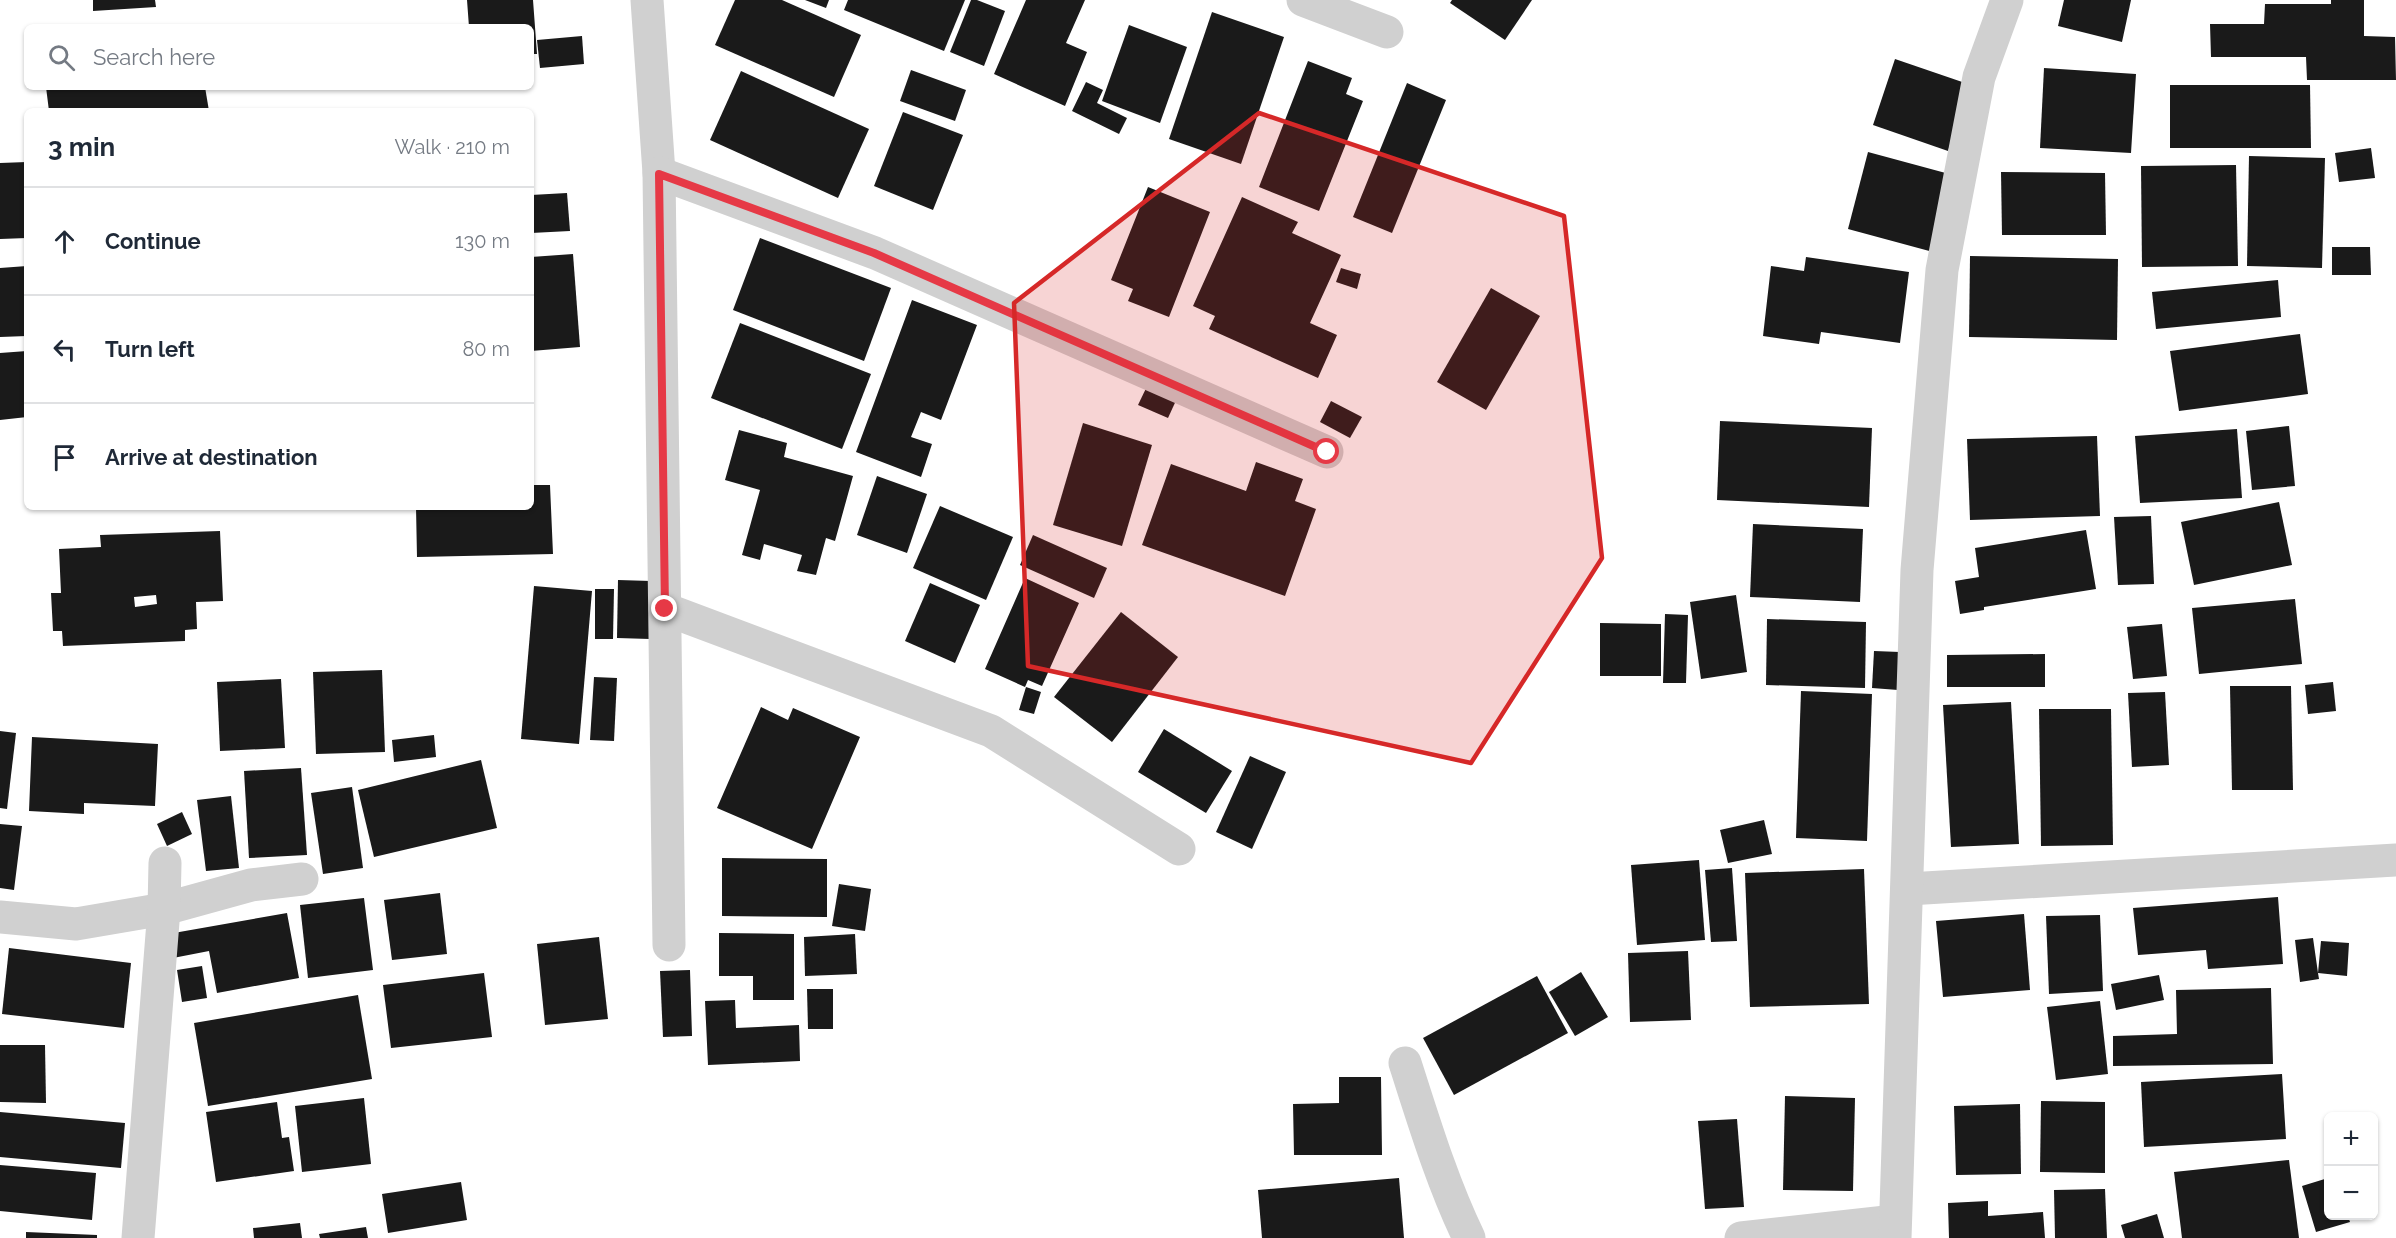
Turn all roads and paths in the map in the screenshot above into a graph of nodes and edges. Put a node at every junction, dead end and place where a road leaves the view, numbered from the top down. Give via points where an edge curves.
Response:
1 (647, 0) edge
2 (1303, 0) edge
3 (2007, 0) edge
4 (1387, 32) dead end
5 (659, 174) junction
6 (1327, 452) dead end
7 (665, 609) junction
8 (1179, 849) dead end
9 (2396, 860) edge
10 (165, 862) dead end
11 (302, 879) dead end
12 (1908, 889) junction
13 (164, 909) junction
14 (0, 917) edge
15 (669, 945) dead end
16 (1405, 1064) dead end
17 (1895, 1229) edge
18 (138, 1238) edge
19 (1469, 1238) edge
20 (1740, 1238) edge

1 - 5 street
2 - 4 street
3 - 12 street via 1978,77 1942,270 1917,570
5 - 6 street via 874,253
5 - 7 street
7 - 8 street via 991,731
7 - 15 street
9 - 12 street
10 - 13 street
11 - 13 street via 251,885
12 - 17 street
13 - 14 street via 76,924
13 - 18 street
16 - 19 street via 1429,1139
17 - 20 street

